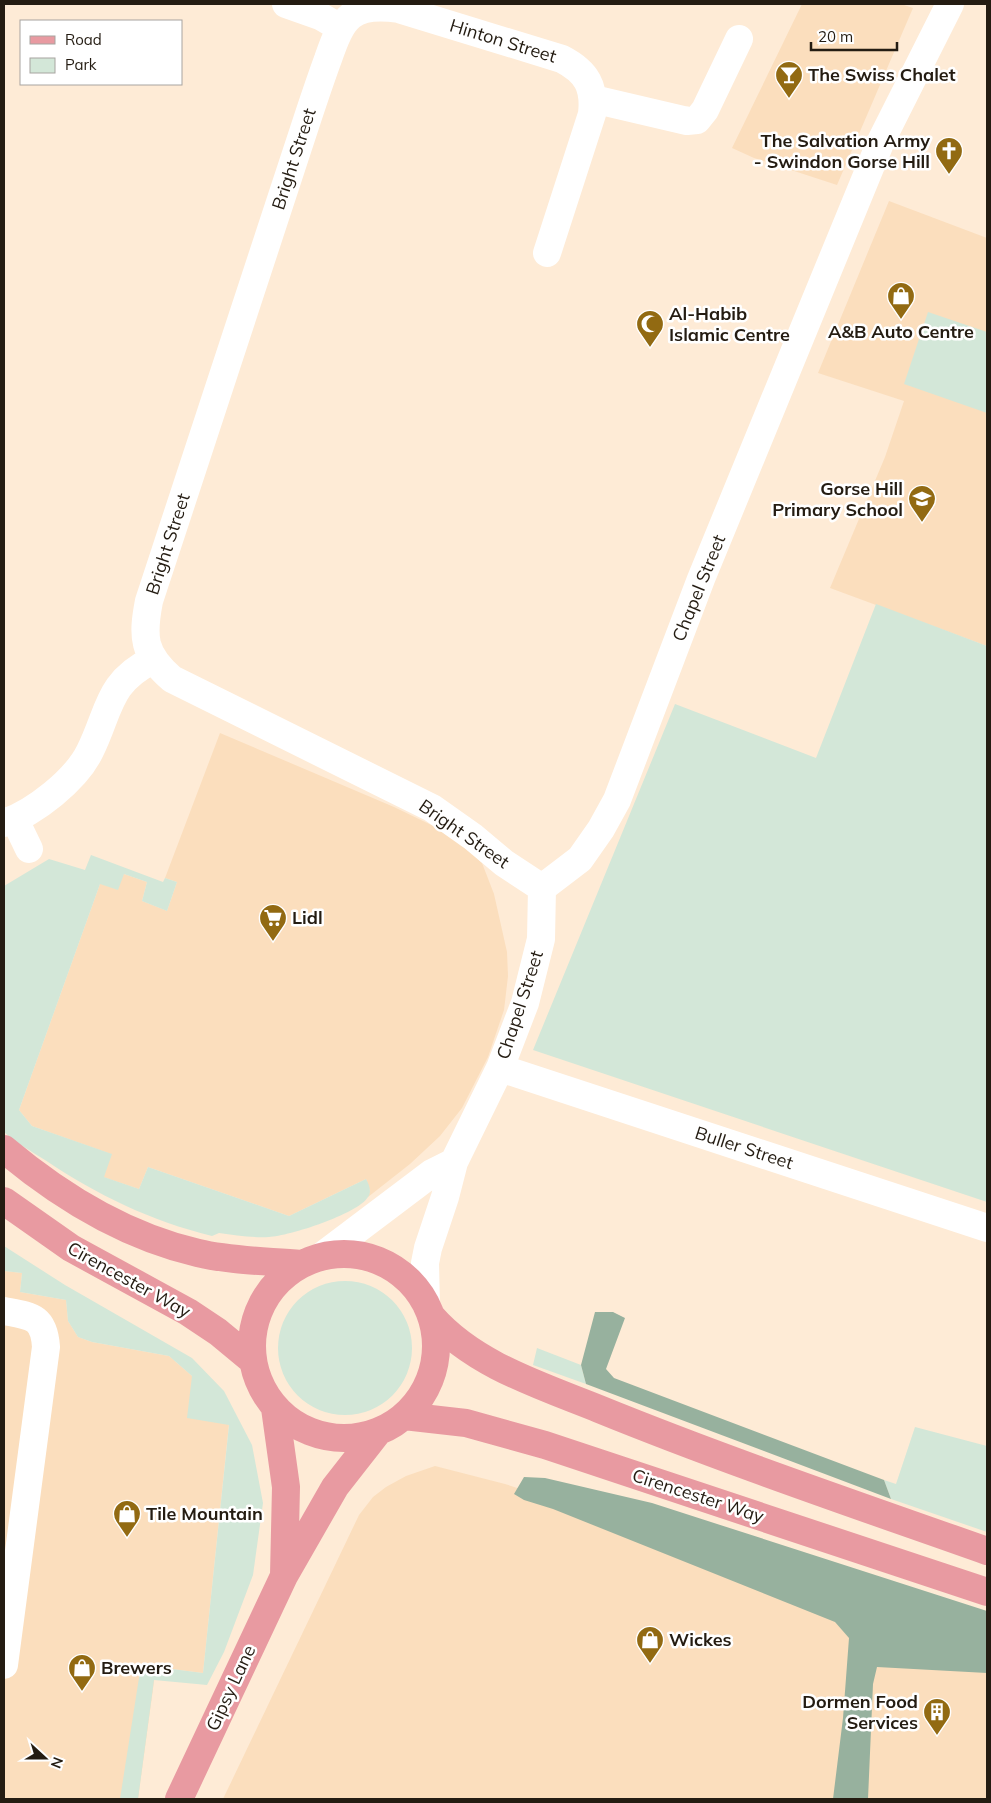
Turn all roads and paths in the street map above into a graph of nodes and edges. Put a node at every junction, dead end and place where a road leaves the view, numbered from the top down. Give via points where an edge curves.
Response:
1 (286, 4) edge
2 (950, 4) edge
3 (339, 27) junction
4 (739, 39) dead end
5 (593, 99) junction
6 (547, 253) dead end
7 (153, 660) junction
8 (9, 821) edge
9 (30, 849) dead end
10 (542, 888) junction
11 (500, 1068) junction
12 (4, 1149) edge
13 (454, 1162) junction
14 (4, 1201) edge
15 (987, 1228) edge
16 (311, 1260) junction
17 (4, 1311) edge
18 (429, 1311) junction
19 (253, 1361) junction
20 (275, 1408) junction
21 (404, 1416) junction
22 (378, 1432) junction
23 (987, 1551) edge
24 (284, 1576) junction
25 (987, 1592) edge
26 (4, 1665) edge
27 (179, 1799) edge

1 - 3 street via 320,16
2 - 10 street, Chapel Street via 882,141 701,579 616,800 601,829 580,858
3 - 5 street, Hinton Street via 347,18 364,10 382,6 399,9 562,59 586,77
3 - 7 street, Bright Street via 149,601 144,636
4 - 5 street via 697,120 687,121
5 - 6 street, Hinton Street via 587,132
7 - 8 street via 138,667 120,683 91,750 76,773 36,807
7 - 10 street, Bright Street via 172,679 186,687 432,808
8 - 9 street
10 - 11 street, Chapel Street via 539,950 525,1003
11 - 13 street, Chapel Street
11 - 15 street, Buller Street
12 - 16 main road via 68,1197 97,1215 143,1236 199,1253
13 - 16 street via 432,1173
13 - 18 street, Chapel Street via 425,1263
14 - 19 main road, Cirencester Way via 71,1248 188,1312
16 - 18 main road via 355,1255 376,1260 413,1286
16 - 19 main road via 274,1286 265,1300 254,1329
17 - 26 street via 30,1316 40,1322 46,1347
18 - 21 main road via 436,1347 430,1378
18 - 23 main road via 444,1331 468,1349 516,1374 712,1454
19 - 20 main road
20 - 22 main road via 306,1430 324,1436 360,1437
20 - 24 main road, Gipsy Lane via 286,1487
21 - 22 main road
21 - 25 main road, Cirencester Way via 466,1423 545,1445
22 - 24 main road, Gipsy Lane via 330,1494
24 - 27 main road, Gipsy Lane

